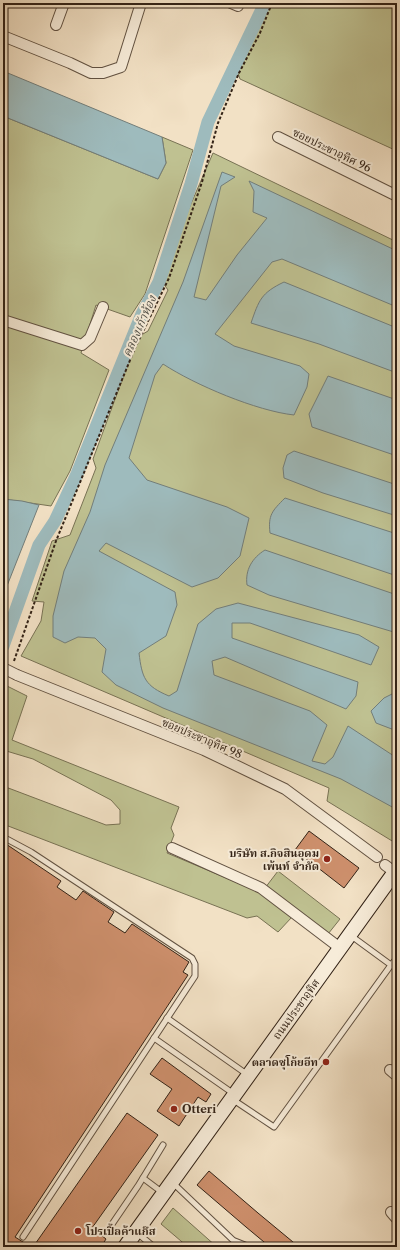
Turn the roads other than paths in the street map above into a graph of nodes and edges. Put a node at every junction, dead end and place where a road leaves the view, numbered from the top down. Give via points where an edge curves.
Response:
1 (64, 3) edge
2 (141, 3) edge
3 (56, 25) dead end
4 (3, 36) edge
5 (278, 137) dead end
6 (397, 196) edge
7 (103, 307) dead end
8 (3, 320) edge
9 (3, 668) edge
10 (3, 837) edge
11 (172, 848) dead end
12 (377, 857) dead end
13 (393, 870) edge
14 (349, 934) junction
15 (340, 948) junction
16 (397, 958) edge
17 (391, 965) junction
18 (167, 1018) junction
19 (154, 1038) junction
20 (248, 1075) junction
21 (233, 1096) junction
22 (163, 1145) dead end
23 (143, 1178) junction
24 (168, 1188) junction
25 (136, 1232) junction
26 (106, 1233) dead end
27 (23, 1237) dead end
28 (234, 1241) junction
29 (125, 1247) edge
30 (154, 1247) edge
31 (239, 1247) edge
32 (250, 1247) edge

1 - 3 street
2 - 4 street via 121,67 103,73 91,73 70,62
5 - 6 street, ซอยประชาอุทิศ 96
7 - 8 street via 90,338 82,345
9 - 12 street, ซอยประชาอุทิศ 98, bridge via 204,750 285,790
10 - 18 lane via 31,852 192,958 195,976
11 - 15 street via 261,888
13 - 14 main road, ถนนประชาอุทิศ
14 - 15 main road, ถนนประชาอุทิศ
14 - 17 lane
15 - 20 main road, ถนนประชาอุทิศ
16 - 17 lane
17 - 21 lane via 274,1127
18 - 19 lane
18 - 20 lane
19 - 21 lane
19 - 27 lane
20 - 21 main road, ถนนประชาอุทิศ
21 - 24 main road, ถนนประชาอุทิศ
22 - 23 lane
23 - 24 lane
23 - 26 lane
24 - 25 main road, ถนนประชาอุทิศ
24 - 28 lane
25 - 29 main road, ถนนประชาอุทิศ
25 - 30 lane
28 - 31 lane
28 - 32 lane

